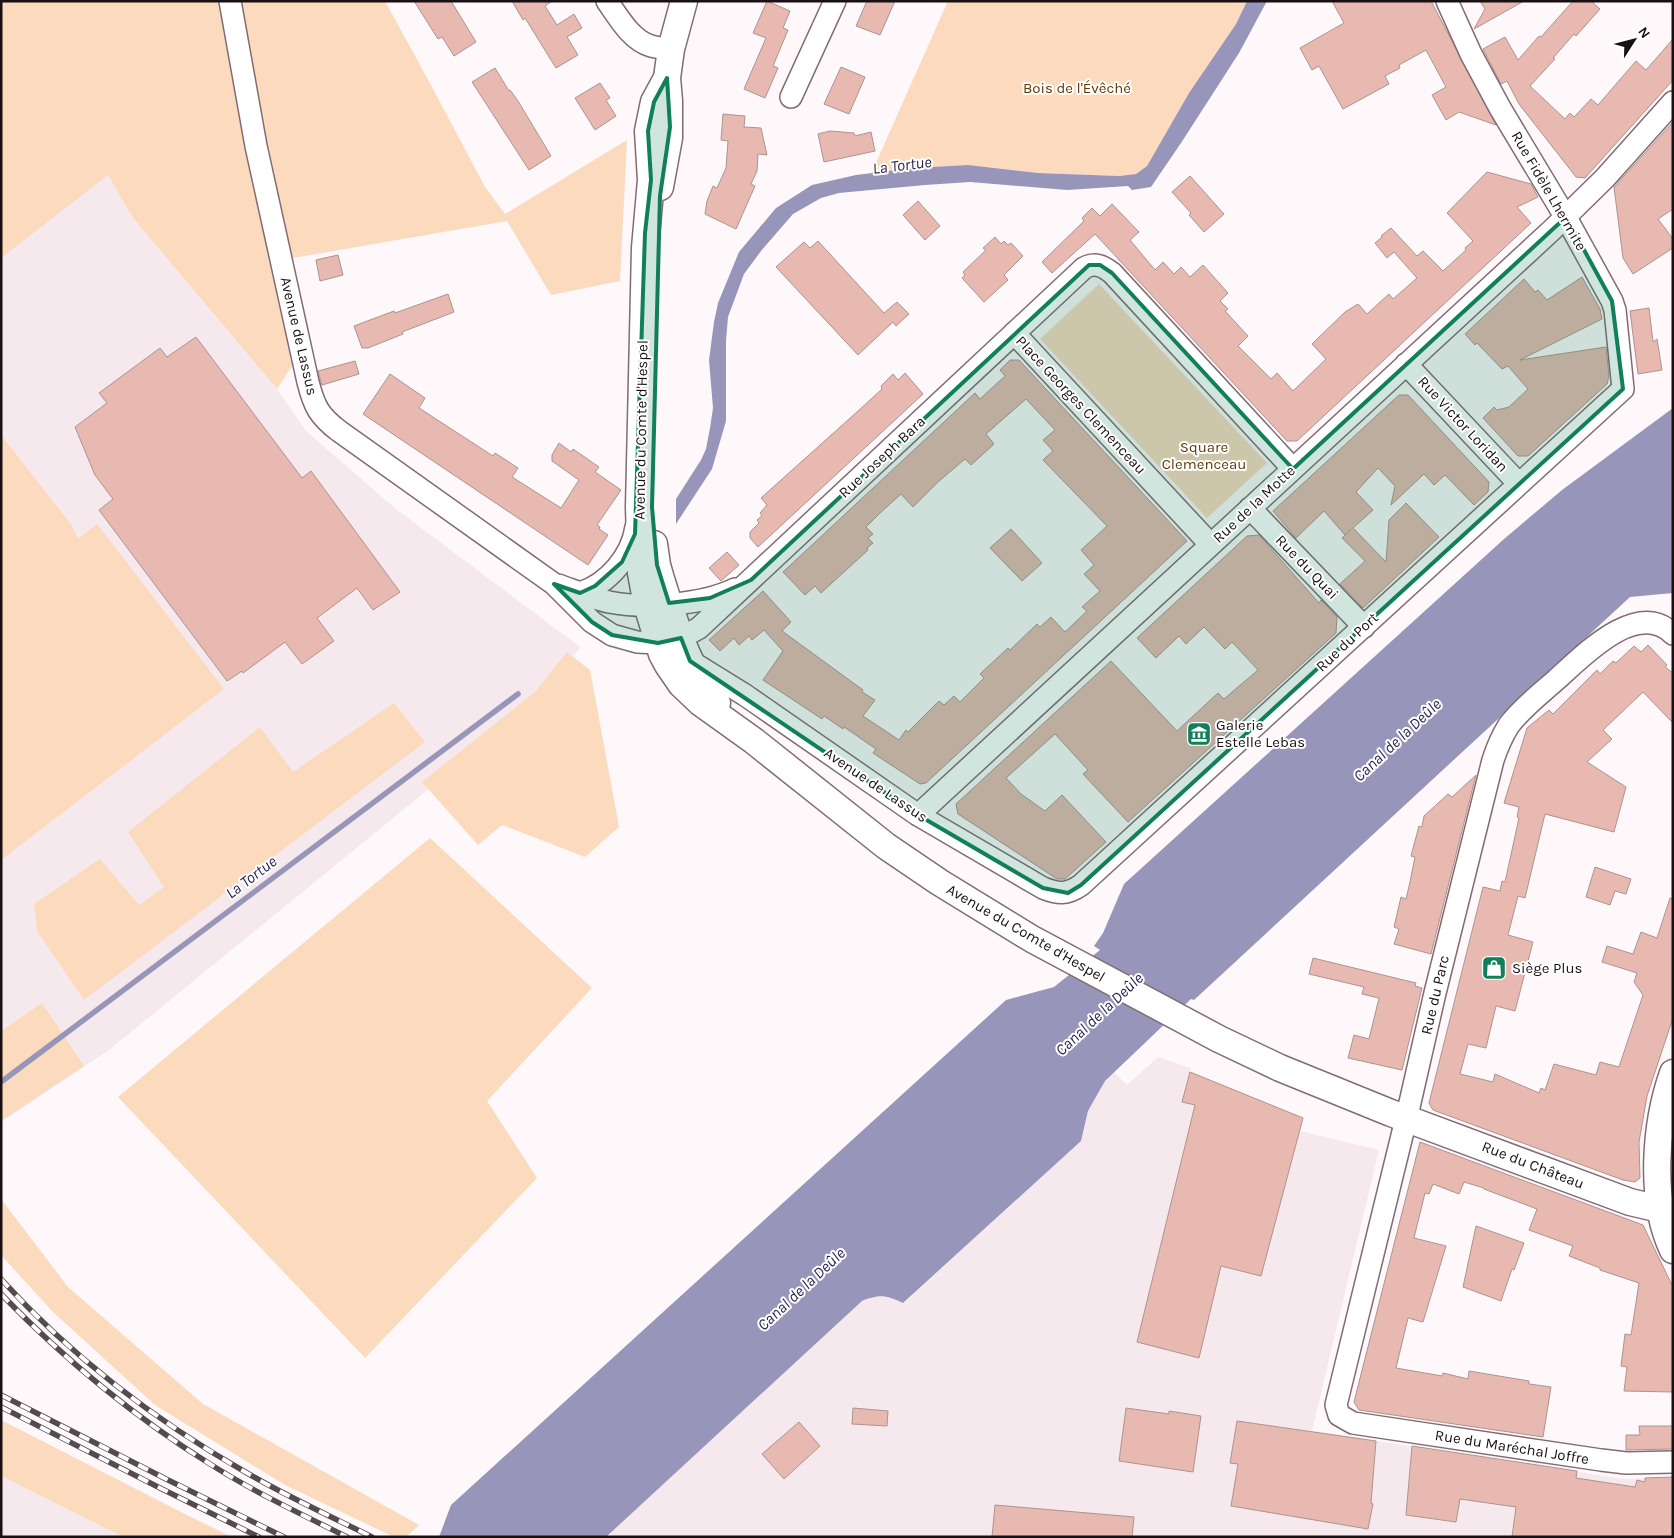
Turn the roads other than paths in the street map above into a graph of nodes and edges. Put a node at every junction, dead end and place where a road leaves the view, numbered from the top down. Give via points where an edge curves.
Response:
1 (230, 1) edge
2 (607, 1) edge
3 (684, 1) edge
4 (835, 1) edge
5 (1447, 1) edge
6 (671, 50) junction
7 (667, 78) junction
8 (791, 97) dead end
9 (1673, 102) edge
10 (1566, 217) junction
11 (1014, 333) junction
12 (1406, 364) junction
13 (1623, 390) joint
14 (1293, 468) junction
15 (1519, 484) junction
16 (639, 507) junction
17 (1250, 508) junction
18 (1210, 544) junction
19 (750, 580) junction
20 (554, 584) junction
21 (580, 593) junction
22 (658, 604) junction
23 (1364, 627) junction
24 (1673, 634) edge
25 (676, 647) junction
26 (754, 741) junction
27 (918, 815) junction
28 (1068, 893) joint
29 (1673, 1073) edge
30 (1406, 1118) junction
31 (1660, 1209) junction
32 (1673, 1250) edge
33 (1353, 1423) joint
34 (1673, 1462) edge

1 - 20 street, Avenue de Lassus via 256,146 310,389 319,414
2 - 6 street via 640,41
3 - 6 street, Avenue du Comte d'Hespel
4 - 8 street
5 - 10 street, Rue Fidèle Lhermite via 1500,108
6 - 7 street, Avenue du Comte d'Hespel
7 - 16 street, Avenue du Comte d'Hespel via 651,111 648,131 651,180 645,241
7 - 22 street, Avenue du Comte d'Hespel via 670,126 660,196 652,507
9 - 10 street, Rue de la Motte
10 - 12 street, Rue de la Motte
10 - 13 street, Rue Fidèle Lhermite via 1615,310
11 - 14 street, Place Georges Clemenceau via 1084,268 1100,265 1112,273
11 - 18 street, Place Georges Clemenceau
11 - 19 street, Rue Joseph Bara
12 - 14 street, Rue de la Motte
12 - 15 street, Rue Victor Loridan
13 - 15 street, Rue du Port
14 - 17 street, Rue de la Motte
15 - 23 street, Rue du Port
16 - 21 street via 633,542 622,562 595,586
16 - 22 street, Avenue du Comte d'Hespel via 641,573
17 - 18 street, Rue de la Motte
17 - 23 street, Rue du Quai
18 - 27 street, Rue de la Motte
19 - 22 street, Rue Joseph Bara via 710,598
19 - 25 street, Rue Joseph Bara
20 - 21 street, Avenue de Lassus
20 - 25 street, Avenue de Lassus via 577,609 612,635
21 - 22 street, Avenue de Lassus via 617,603
22 - 25 street, Avenue du Comte d'Hespel
23 - 28 street, Rue du Port via 1081,885
24 - 30 street, Rue du Parc via 1656,624 1627,626 1612,633 1524,708 1501,739 1493,760
25 - 26 street, Avenue du Comte d'Hespel via 715,702
25 - 26 street, Avenue du Comte d'Hespel via 673,675 690,694
25 - 27 street, Avenue de Lassus
26 - 30 street, Avenue du Comte d'Hespel via 903,858 1032,939 1219,1039 1280,1068
27 - 28 street, Avenue de Lassus via 1042,888 1059,894
29 - 31 street via 1658,1149
30 - 31 street, Rue du Château via 1630,1202
30 - 33 street, Rue du Parc via 1336,1401 1339,1415
31 - 32 street
33 - 34 street, Rue du Maréchal Joffre via 1601,1460

